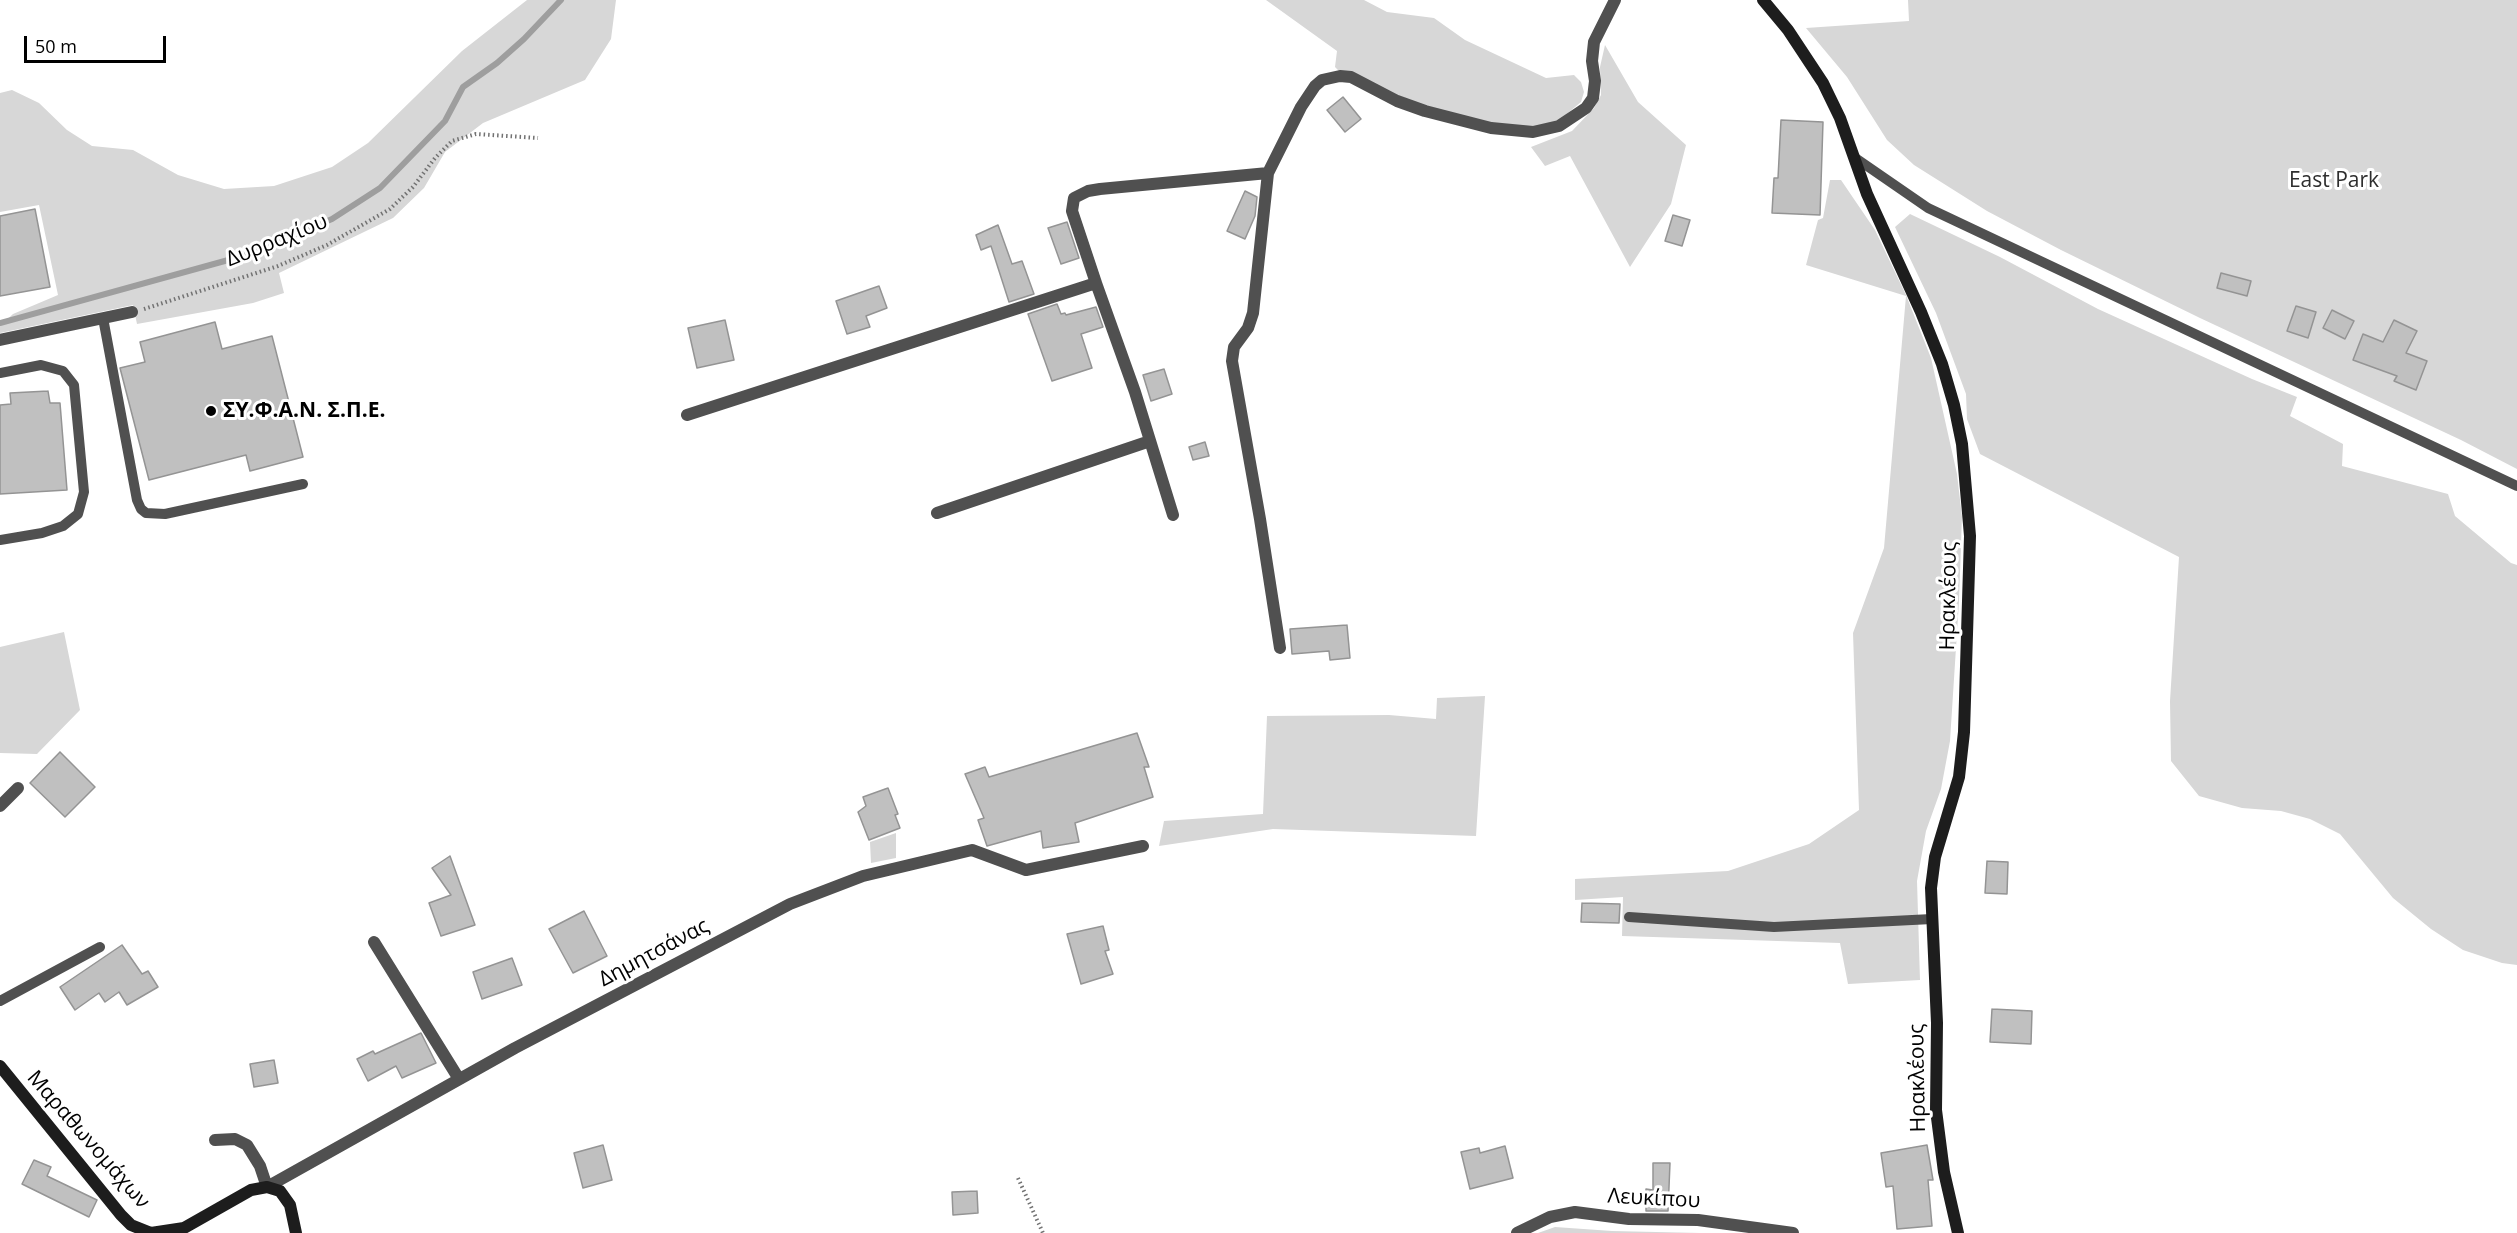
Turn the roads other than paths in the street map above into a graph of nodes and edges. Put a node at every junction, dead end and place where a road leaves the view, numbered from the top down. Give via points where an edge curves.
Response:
1 (1615, 0) edge
2 (1763, 0) edge
3 (1854, 157) junction
4 (1268, 173) junction
5 (1096, 283) junction
6 (132, 312) road end
7 (103, 318) junction
8 (0, 340) edge
9 (0, 373) edge
10 (687, 415) dead end
11 (1150, 441) junction
12 (303, 484) dead end
13 (2517, 486) edge
14 (937, 513) dead end
15 (1173, 515) dead end
16 (0, 540) edge
17 (1280, 648) dead end
18 (18, 788) dead end
19 (0, 806) edge
20 (1143, 846) dead end
21 (1629, 917) dead end
22 (1932, 919) junction
23 (374, 942) dead end
24 (100, 947) dead end
25 (0, 1002) edge
26 (0, 1066) edge
27 (459, 1079) junction
28 (215, 1140) dead end
29 (267, 1187) junction
30 (151, 1233) edge
31 (296, 1233) edge
32 (1517, 1233) edge
33 (1793, 1233) edge
34 (1958, 1233) edge

1 - 4 street via 1594,42 1593,98 1586,108 1559,126 1533,132 1491,128 1397,101 1351,77 1331,77 1322,80 1310,93
2 - 3 street, Ηρακλέους via 1823,83
3 - 13 lane via 1928,208
3 - 22 street, Ηρακλέους via 1942,364 1954,405 1968,491 1970,536 1962,757 1932,872
4 - 5 street via 1100,189 1074,198 1072,211
4 - 17 street via 1253,313 1234,347 1232,362
5 - 10 street
5 - 11 street
6 - 7 street
7 - 8 street
7 - 12 lane via 141,509 165,514
9 - 16 lane via 41,365 63,371 74,385 84,492 78,514 63,526
11 - 14 street
11 - 15 street
18 - 19 street
20 - 27 street, Δημητσάνας via 1026,870 972,850 863,876 789,904
21 - 22 lane via 1774,927
22 - 34 street, Ηρακλέους via 1937,1121
23 - 27 street
24 - 25 lane
26 - 30 street, Μαραθωνομάχων via 121,1215 131,1225
27 - 29 street, Δημητσάνας
28 - 29 street via 235,1139 247,1145
29 - 30 street, Μαραθωνομάχων via 251,1190 184,1228
29 - 31 street via 280,1191 290,1205
32 - 33 street, Λευκίπου via 1550,1217 1575,1212 1629,1219 1706,1221

